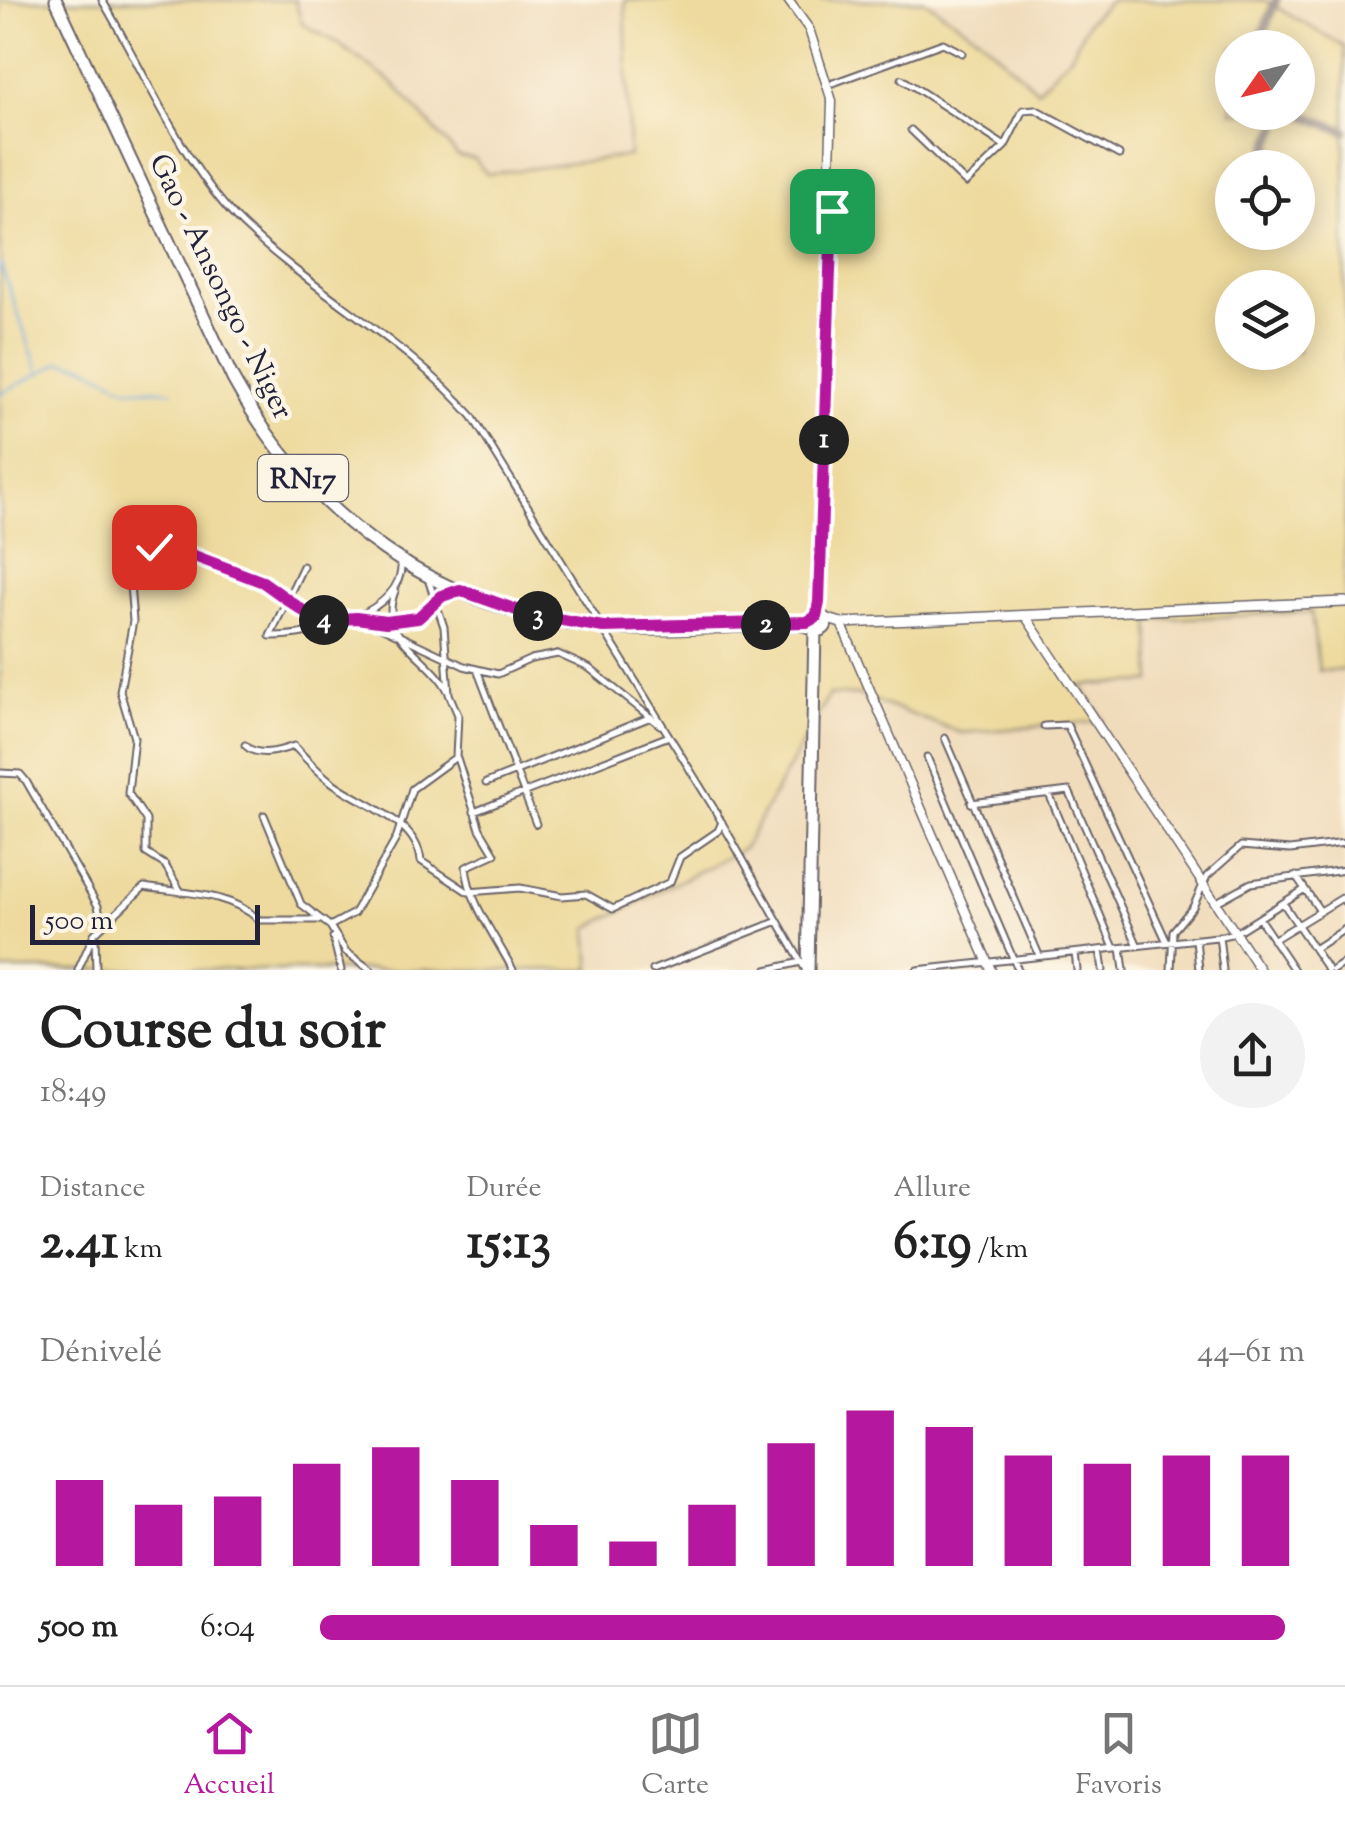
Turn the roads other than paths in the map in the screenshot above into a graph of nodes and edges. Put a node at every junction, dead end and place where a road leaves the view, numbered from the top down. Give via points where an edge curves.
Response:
1 (56, 0) edge
2 (102, 0) edge
3 (788, 0) edge
4 (962, 53) dead end
5 (902, 78) dead end
6 (834, 84) dead end
7 (911, 130) dead end
8 (1005, 146) junction
9 (1119, 155) dead end
10 (401, 560) junction
11 (303, 566) dead end
12 (419, 570) junction
13 (400, 579) junction
14 (460, 590) junction
15 (288, 600) junction
16 (1345, 602) edge
17 (436, 603) junction
18 (1026, 617) junction
19 (356, 618) junction
20 (370, 622) junction
21 (390, 622) junction
22 (823, 625) junction
23 (603, 627) junction
24 (394, 632) junction
25 (446, 658) junction
26 (478, 672) dead end
27 (449, 694) junction
28 (651, 717) junction
29 (1044, 726) dead end
30 (667, 733) junction
31 (944, 738) dead end
32 (244, 746) dead end
33 (928, 756) dead end
34 (456, 758) junction
35 (516, 771) junction
36 (0, 773) edge
37 (486, 782) dead end
38 (524, 793) junction
39 (1049, 794) junction
40 (971, 804) junction
41 (474, 812) junction
42 (264, 815) dead end
43 (722, 822) junction
44 (400, 824) junction
45 (536, 824) dead end
46 (1345, 843) edge
47 (1345, 870) edge
48 (1296, 876) junction
49 (1203, 884) junction
50 (1304, 889) junction
51 (181, 892) junction
52 (468, 892) junction
53 (1345, 902) edge
54 (1215, 903) junction
55 (1283, 903) junction
56 (1320, 912) junction
57 (1258, 918) junction
58 (319, 920) junction
59 (778, 921) junction
60 (102, 924) junction
61 (1298, 927) junction
62 (331, 928) junction
63 (1345, 930) edge
64 (1234, 933) junction
65 (94, 934) junction
66 (1220, 936) junction
67 (1196, 939) junction
68 (1166, 940) junction
69 (1274, 940) junction
70 (1175, 942) junction
71 (1138, 946) junction
72 (1118, 948) junction
73 (1100, 950) junction
74 (1314, 950) junction
75 (1075, 953) junction
76 (1040, 956) junction
77 (1013, 959) junction
78 (1345, 962) edge
79 (989, 967) edge
80 (805, 968) edge
81 (956, 968) edge
82 (367, 969) edge
83 (931, 969) edge
84 (78, 970) edge
85 (96, 970) edge
86 (341, 970) edge
87 (513, 970) edge
88 (653, 970) edge
89 (767, 970) edge
90 (798, 970) edge
91 (918, 970) edge
92 (1018, 970) edge
93 (1077, 970) edge
94 (1102, 970) edge
95 (1124, 970) edge
96 (1171, 970) edge
97 (1200, 970) edge
98 (1222, 970) edge
99 (1260, 970) edge
100 (1294, 970) edge
101 (1330, 970) edge

1 - 10 main road, Gao - Ansongo - Niger / RN17 via 250,409 338,516
2 - 23 street via 214,194 271,250 444,384 472,416
3 - 22 street via 809,29 832,101
4 - 6 street via 944,42
5 - 8 street
7 - 8 street via 966,183
8 - 9 street via 1023,110 1035,109
10 - 12 main road, Gao - Ansongo - Niger / RN17
10 - 13 street
11 - 15 street
12 - 13 street
12 - 14 main road, Gao - Ansongo - Niger / RN17
12 - 17 street
13 - 19 street via 387,598
13 - 21 street
14 - 17 street
14 - 23 main road, Gao - Ansongo - Niger / RN17 via 528,614
15 - 19 street via 319,618
15 - 19 street via 270,636 311,634
15 - 51 street via 263,582 168,546 143,551 129,573 134,622 120,690 134,738 128,793 146,820 146,853 165,865
16 - 18 main road
17 - 21 street via 418,618
17 - 25 street
18 - 22 main road
18 - 49 street
19 - 20 street
20 - 21 street
20 - 24 street
21 - 24 street
22 - 23 main road, Gao - Ansongo - Niger / RN17
22 - 79 street
22 - 80 main road
23 - 30 street
24 - 25 street
24 - 27 street via 439,675
25 - 27 street
25 - 28 street via 498,674 558,654 589,668
26 - 35 street
27 - 34 street via 458,715
28 - 30 street
28 - 35 street
29 - 68 street via 1067,724
30 - 38 street
30 - 43 street
31 - 40 street
32 - 44 street via 276,754 294,746 335,785
33 - 77 street
34 - 41 street
34 - 44 street via 412,788
35 - 37 street
35 - 38 street
36 - 60 street via 26,781
38 - 41 street
38 - 45 street
39 - 40 street
39 - 71 street via 1069,791
39 - 72 street
40 - 76 street
41 - 52 street via 496,854 466,867
42 - 58 street via 301,904
43 - 52 street via 680,857 670,882 613,910 586,894
43 - 59 street
44 - 52 street via 420,843 421,861
44 - 62 street via 354,914
46 - 49 street via 1290,850 1242,846
47 - 48 street
48 - 50 street
48 - 54 street via 1251,883
49 - 54 street
49 - 70 street via 1174,932
50 - 55 street
50 - 56 street
51 - 58 street via 246,908 260,920
51 - 60 street via 144,888
52 - 87 street
53 - 56 street
54 - 64 street
55 - 57 street
55 - 61 street
56 - 61 street
57 - 64 street
57 - 69 street
58 - 62 street
59 - 80 street
59 - 88 street
60 - 65 street
61 - 69 street
61 - 74 street
62 - 82 street
62 - 86 street
63 - 74 street
64 - 66 street
64 - 99 street
65 - 84 street
65 - 85 street
66 - 67 street
66 - 98 street
67 - 70 street
67 - 97 street
68 - 70 street
68 - 71 street
69 - 100 street
70 - 96 street
71 - 72 street
72 - 73 street
72 - 95 street
73 - 75 street
73 - 94 street
74 - 101 street
75 - 76 street
75 - 93 street
76 - 77 street
77 - 79 street
77 - 92 street
78 - 101 street
79 - 81 street
80 - 89 street
80 - 90 street
81 - 83 street
83 - 91 street

